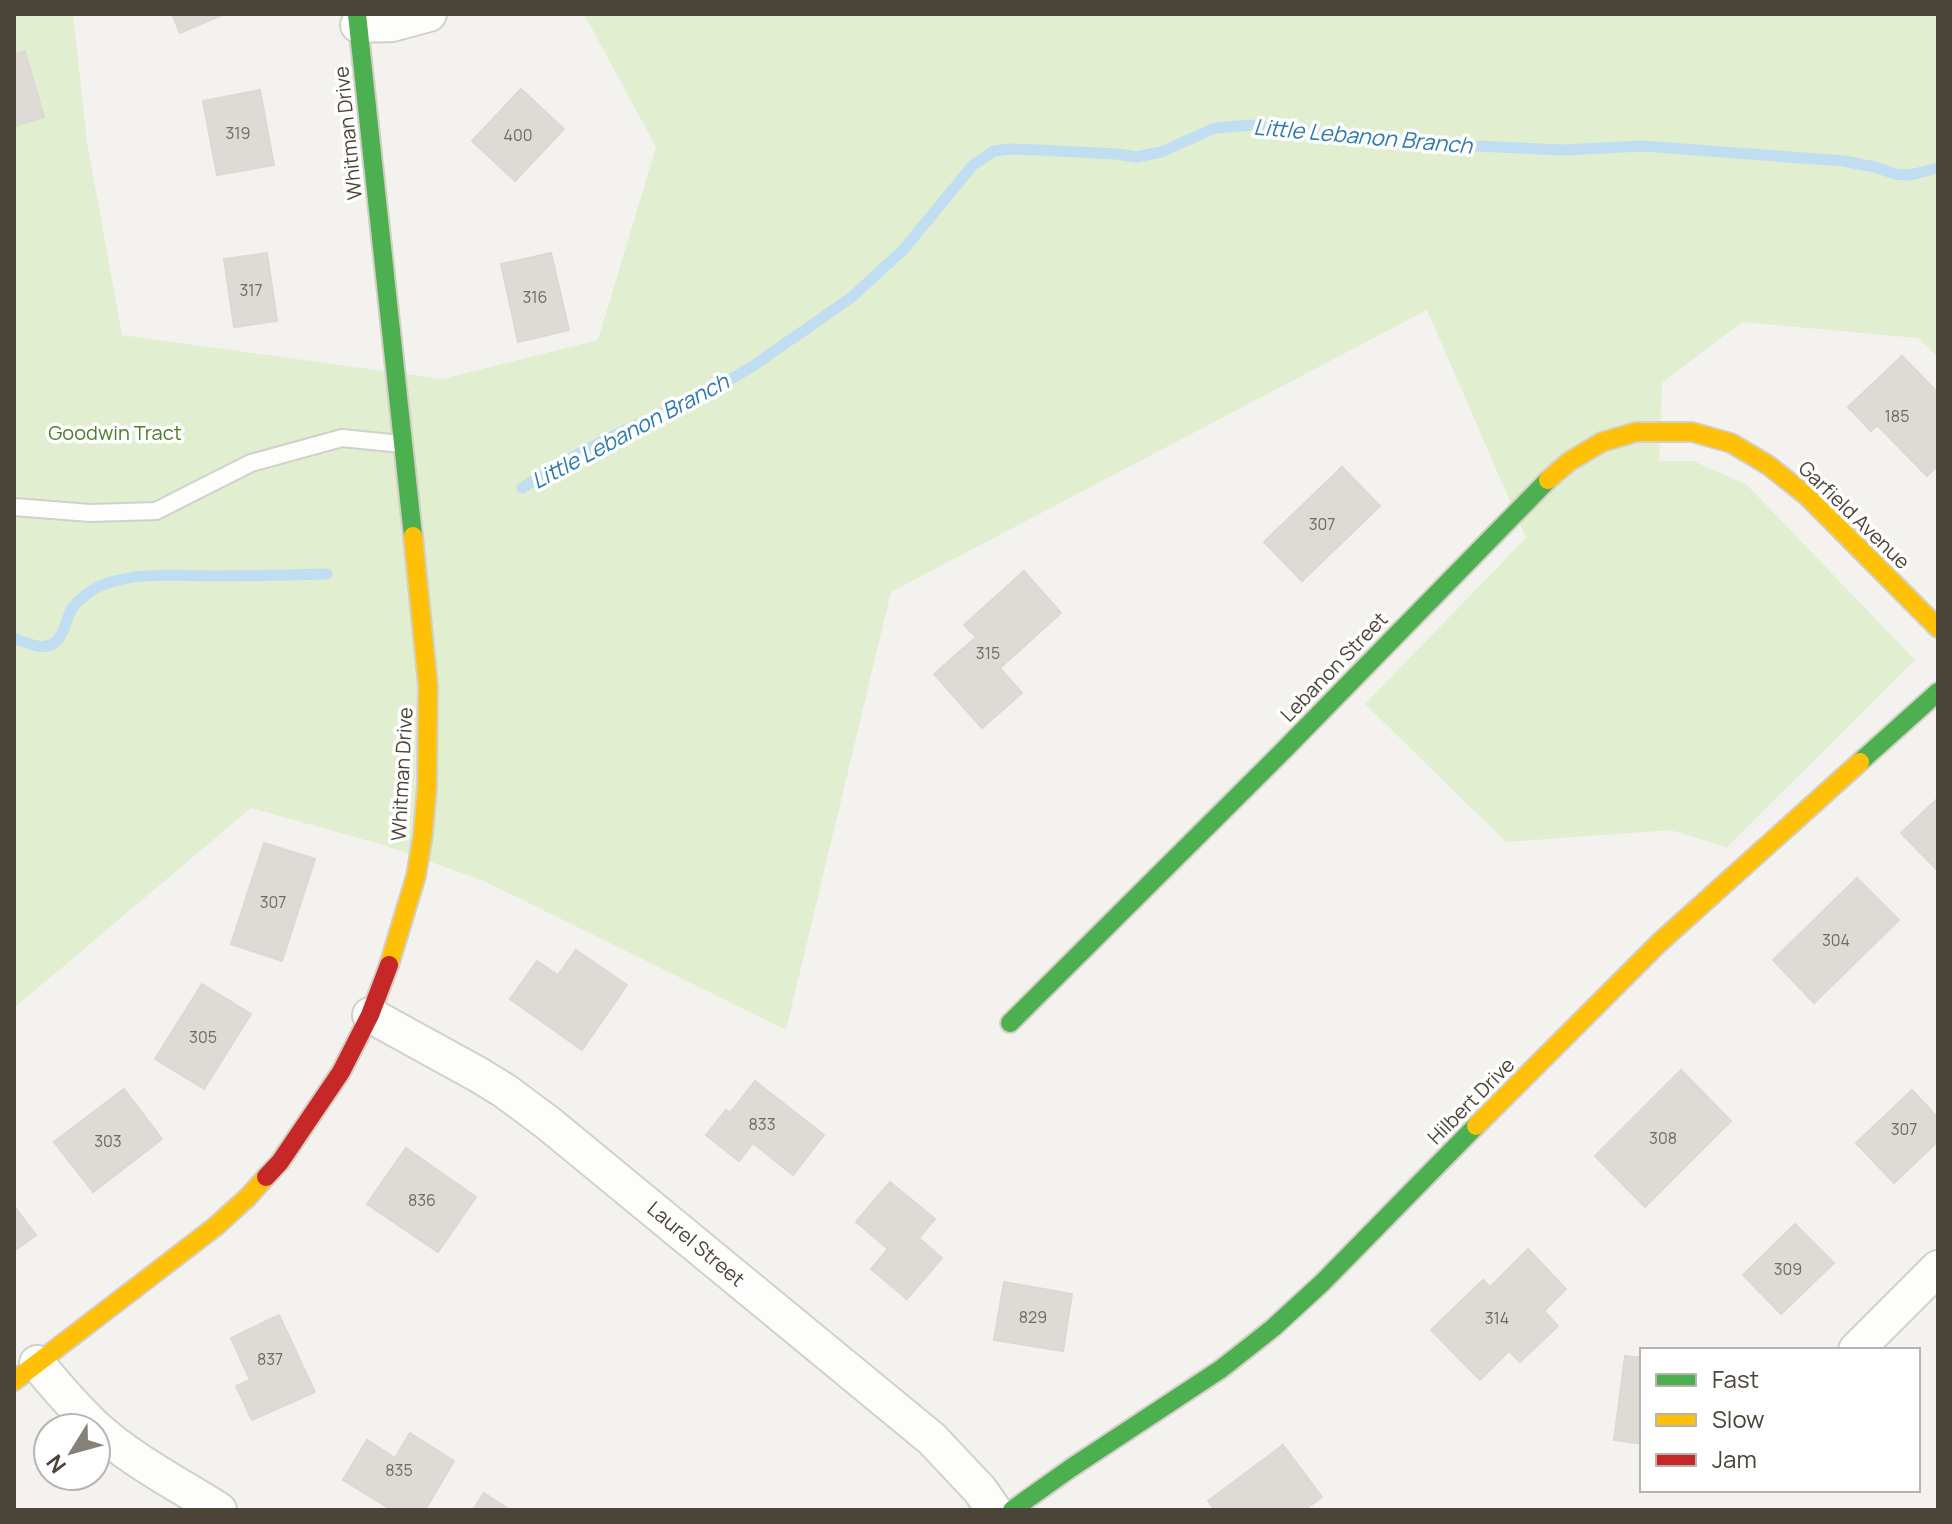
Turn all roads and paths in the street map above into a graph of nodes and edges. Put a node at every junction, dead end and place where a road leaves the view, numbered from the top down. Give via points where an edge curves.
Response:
1 (429, 14) edge
2 (358, 19) edge
3 (1731, 443) joint
4 (404, 444) junction
5 (14, 507) edge
6 (1938, 628) edge
7 (1938, 692) edge
8 (370, 1015) junction
9 (1010, 1023) dead end
10 (1938, 1268) edge
11 (1858, 1348) edge
12 (25, 1372) edge
13 (219, 1510) edge
14 (994, 1510) edge
15 (1012, 1510) edge

1 - 2 street via 392,24
2 - 4 street, Whitman Drive
3 - 6 street, Garfield Avenue via 1807,496
3 - 9 street, Lebanon Street via 1692,432 1636,432 1602,442 1570,461
4 - 5 lane via 342,438 326,442 251,463 156,511
4 - 8 street, Whitman Drive via 428,686 427,786 416,876
7 - 15 street, Hilbert Drive via 1669,933 1273,1328
8 - 12 street, Whitman Drive via 310,1120 248,1197
8 - 14 street, Laurel Street via 505,1091 548,1123 932,1439
10 - 11 street
12 - 13 street via 68,1399 130,1454

